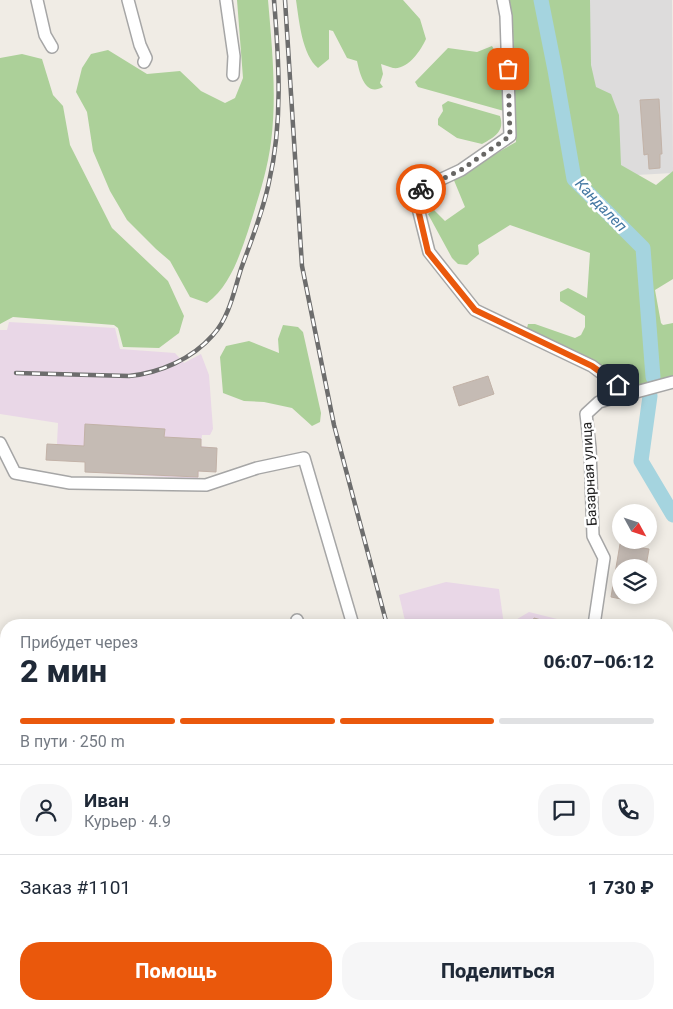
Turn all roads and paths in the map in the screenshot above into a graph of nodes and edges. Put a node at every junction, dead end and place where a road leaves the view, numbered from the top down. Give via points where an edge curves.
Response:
1 (37, 0) edge
2 (128, 0) edge
3 (226, 0) edge
4 (503, 0) edge
5 (52, 47) dead end
6 (144, 62) dead end
7 (233, 75) dead end
8 (673, 382) edge
9 (631, 395) junction
10 (0, 442) edge
11 (351, 619) edge
12 (595, 619) edge

1 - 5 street
2 - 6 street via 146,58
3 - 7 street via 234,56
4 - 9 street via 510,136 461,170 414,192 428,252 475,310 592,366
8 - 9 street, Базарная улица
9 - 12 street, Базарная улица via 599,402 586,414 593,536 604,558
10 - 11 street via 15,473 70,483 206,485 257,468 304,458

